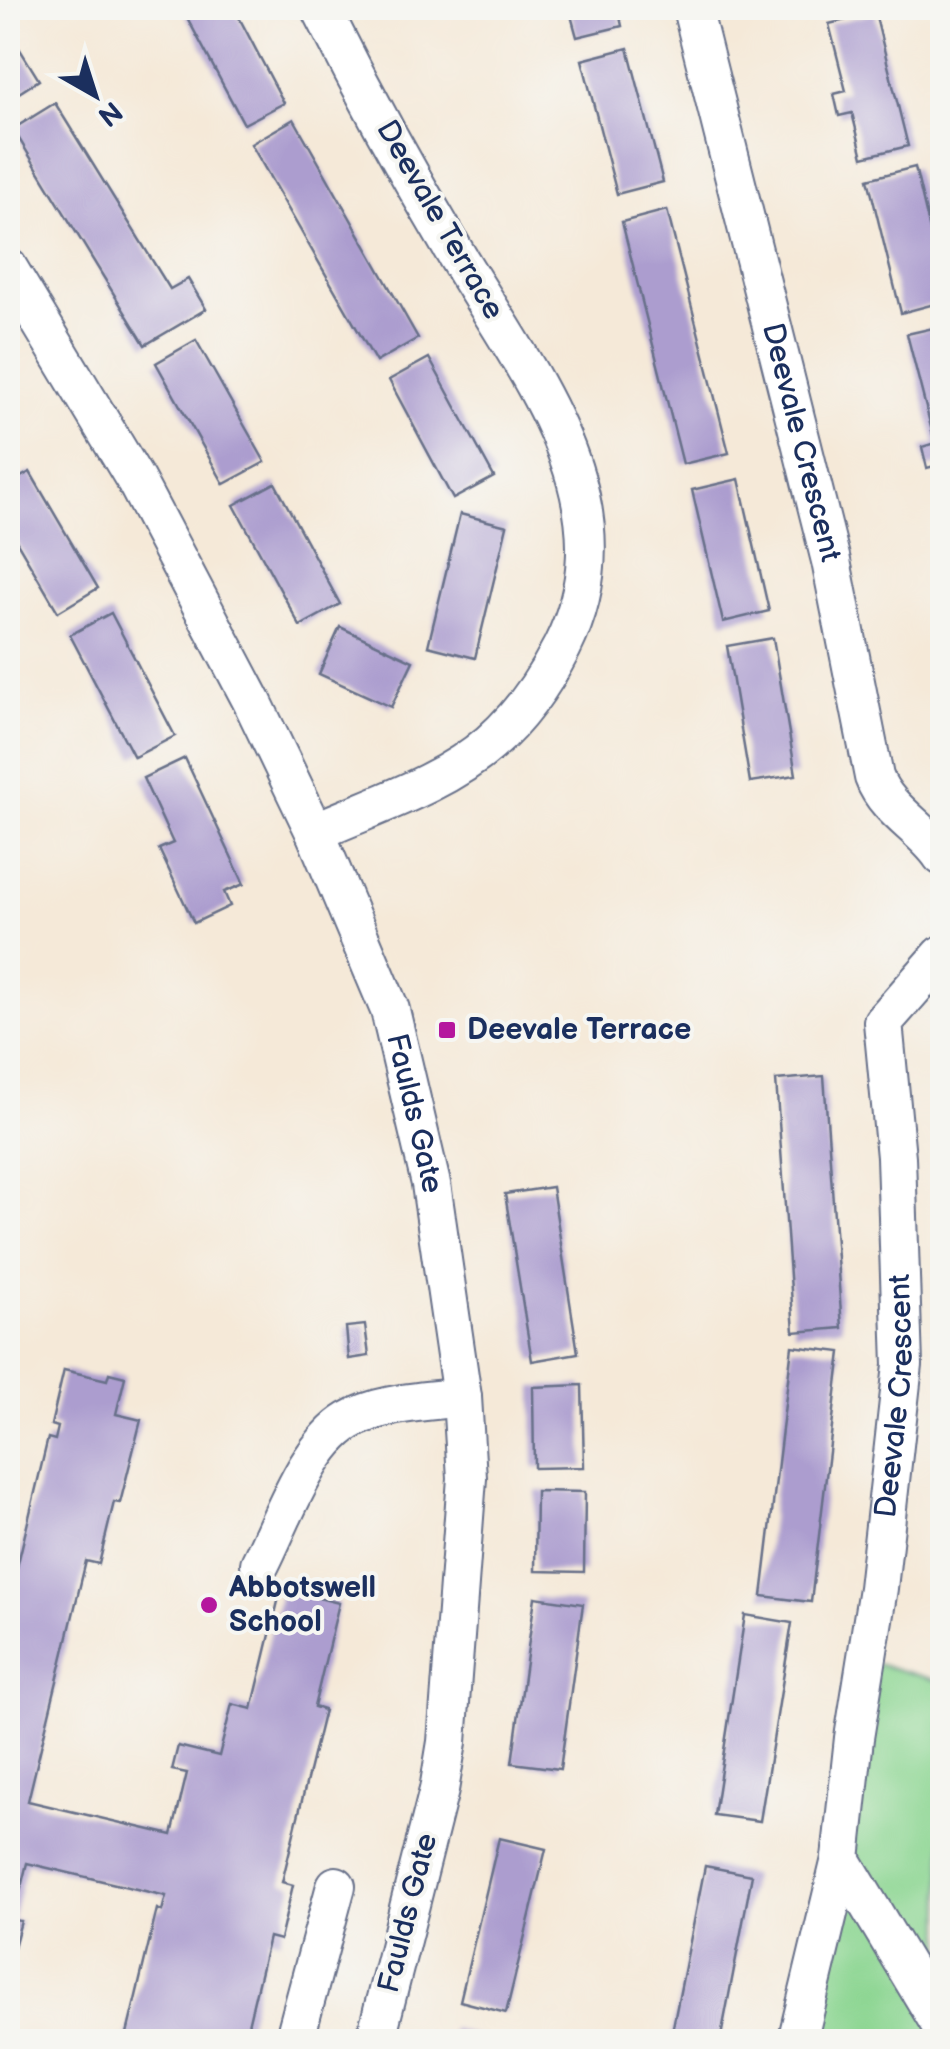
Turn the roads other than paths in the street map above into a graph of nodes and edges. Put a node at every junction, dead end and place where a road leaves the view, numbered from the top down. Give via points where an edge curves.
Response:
1 (321, 8) edge
2 (692, 8) edge
3 (11, 283) edge
4 (315, 832) junction
5 (942, 856) edge
6 (942, 955) edge
7 (462, 1397) junction
8 (260, 1564) dead end
9 (840, 1860) junction
10 (336, 1886) dead end
11 (942, 2027) edge
12 (294, 2042) edge
13 (375, 2042) edge
14 (797, 2042) edge
15 (938, 2042) edge

1 - 4 street, Deevale Terrace via 562,437 588,548 570,630 529,701 490,744 441,776
2 - 5 street, Deevale Crescent via 831,561 874,778 888,802
3 - 4 street, Faulds Gate via 136,481
4 - 7 street, Faulds Gate via 390,1010 431,1184
6 - 9 street, Deevale Crescent via 883,1022 896,1156 903,1366
7 - 8 street via 382,1408 322,1442
7 - 13 street, Faulds Gate via 466,1478 447,1742
9 - 11 street
9 - 14 street, Deevale Crescent
10 - 12 street
11 - 15 street

